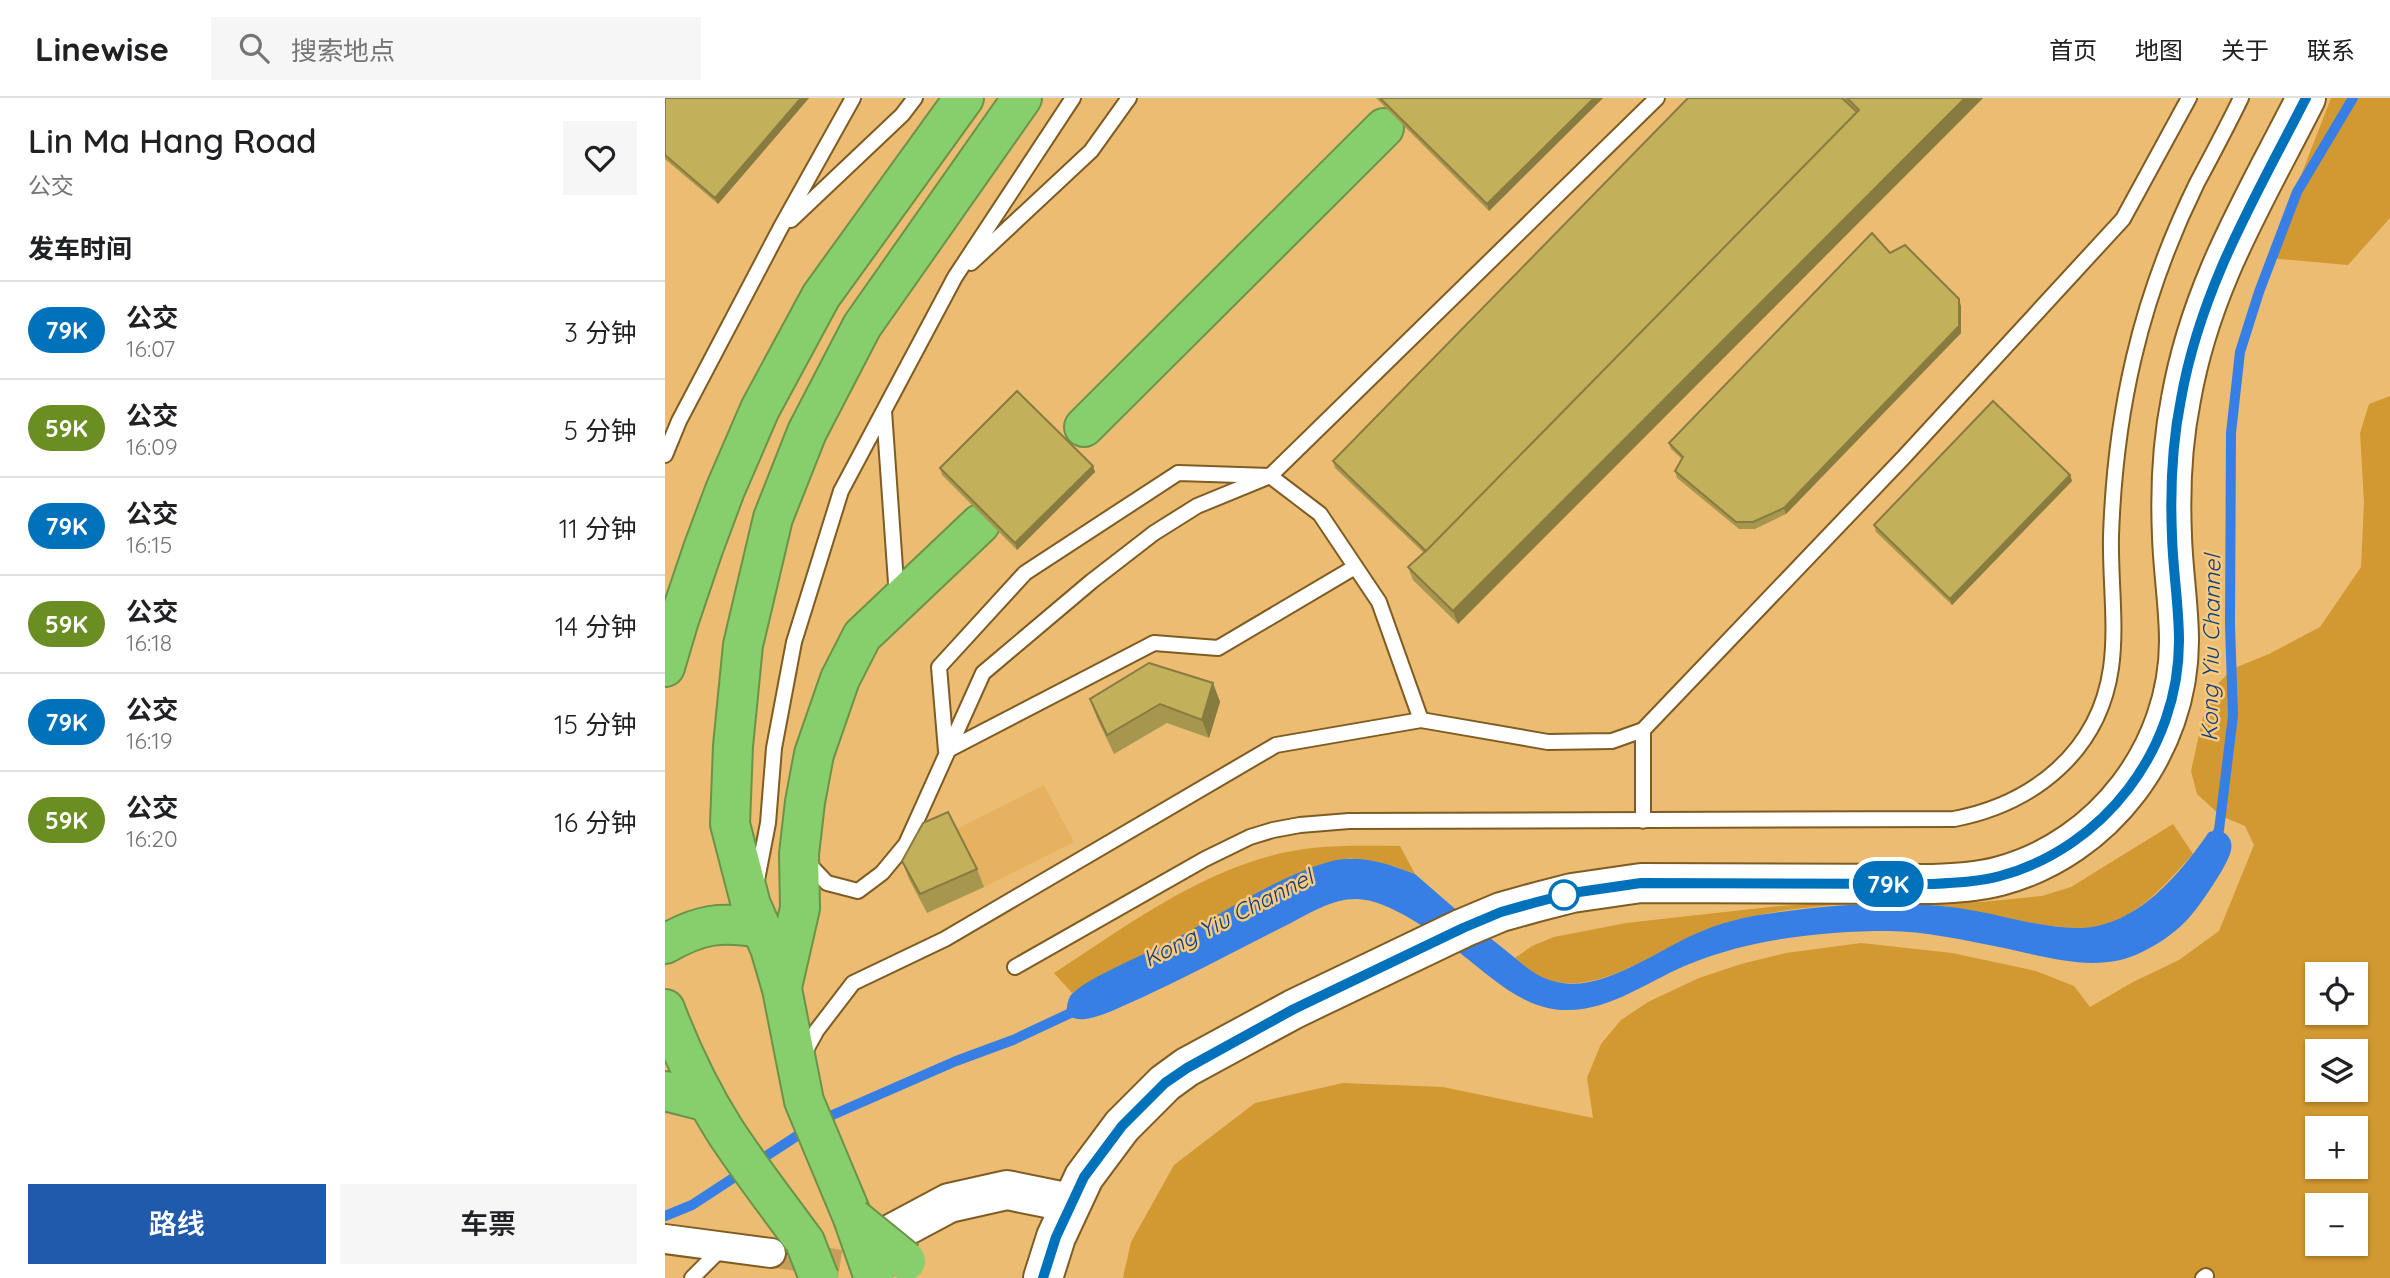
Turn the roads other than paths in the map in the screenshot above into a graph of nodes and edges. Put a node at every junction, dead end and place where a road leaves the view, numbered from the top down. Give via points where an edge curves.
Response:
1 (853, 98) edge
2 (915, 98) edge
3 (964, 98) edge
4 (1021, 98) edge
5 (1073, 98) edge
6 (1129, 98) edge
7 (1657, 98) edge
8 (2189, 98) edge
9 (2241, 98) edge
10 (2306, 98) edge
11 (1384, 128) dead end
12 (781, 227) junction
13 (955, 277) junction
14 (884, 410) junction
15 (1084, 427) dead end
16 (665, 455) edge
17 (1270, 476) junction
18 (980, 524) dead end
19 (1355, 566) junction
20 (897, 603) junction
21 (665, 667) edge
22 (1421, 720) junction
23 (1643, 730) junction
24 (946, 751) junction
25 (1643, 821) junction
26 (799, 854) junction
27 (756, 917) junction
28 (665, 944) edge
29 (1015, 967) dead end
30 (782, 989) junction
31 (665, 1009) edge
32 (665, 1070) edge
33 (800, 1084) junction
34 (665, 1091) edge
35 (717, 1117) junction
36 (1071, 1203) junction
37 (853, 1218) junction
38 (891, 1234) dead end
39 (665, 1239) edge
40 (710, 1246) junction
41 (793, 1257) edge
42 (692, 1278) edge
43 (819, 1278) edge
44 (874, 1278) edge
45 (920, 1278) edge
46 (1043, 1278) edge

1 - 12 lane
2 - 12 lane
3 - 21 highway via 821,296 760,409 703,549
4 - 27 highway via 862,326 807,432 773,518 743,645 733,746 730,824
5 - 13 lane
6 - 13 lane via 1091,151
7 - 17 lane
8 - 23 lane via 2123,219
9 - 25 lane via 2174,235 2134,357 2114,488 2111,669 2095,720 2080,745 2039,785 1977,815 1954,819
10 - 36 street via 2234,235 2197,331 2180,401 2171,490 2179,641 2172,703 2145,766 2102,819 2052,855 1998,877 1932,884 1641,883 1572,893 1501,912 1258,1028 1187,1068 1122,1126
11 - 15 highway
12 - 16 lane
13 - 14 lane
14 - 20 lane
14 - 27 lane via 841,491 795,642 774,748
17 - 19 lane via 1320,514
17 - 24 lane via 1197,506 1154,533 983,673
17 - 24 lane via 1178,473 1025,573 939,667
18 - 20 highway
19 - 22 lane via 1379,602
19 - 24 lane via 1218,648 1154,643
20 - 26 highway via 862,636 830,703 814,754
22 - 23 lane via 1548,742 1612,741
22 - 33 lane via 1276,745 946,939 853,983 817,1030
23 - 25 lane
24 - 26 lane via 906,845 882,873 857,891 827,883
25 - 29 lane via 1349,821 1273,830 1216,853
26 - 30 highway via 800,908
27 - 28 highway via 696,929
27 - 30 highway
30 - 33 highway
31 - 35 highway
32 - 35 highway
33 - 37 highway
34 - 35 highway
35 - 41 highway
36 - 38 street via 1007,1190 949,1203
36 - 46 street
37 - 44 highway, bridge
37 - 45 highway, bridge
39 - 40 street
40 - 41 street
40 - 42 lane
41 - 43 highway, bridge

